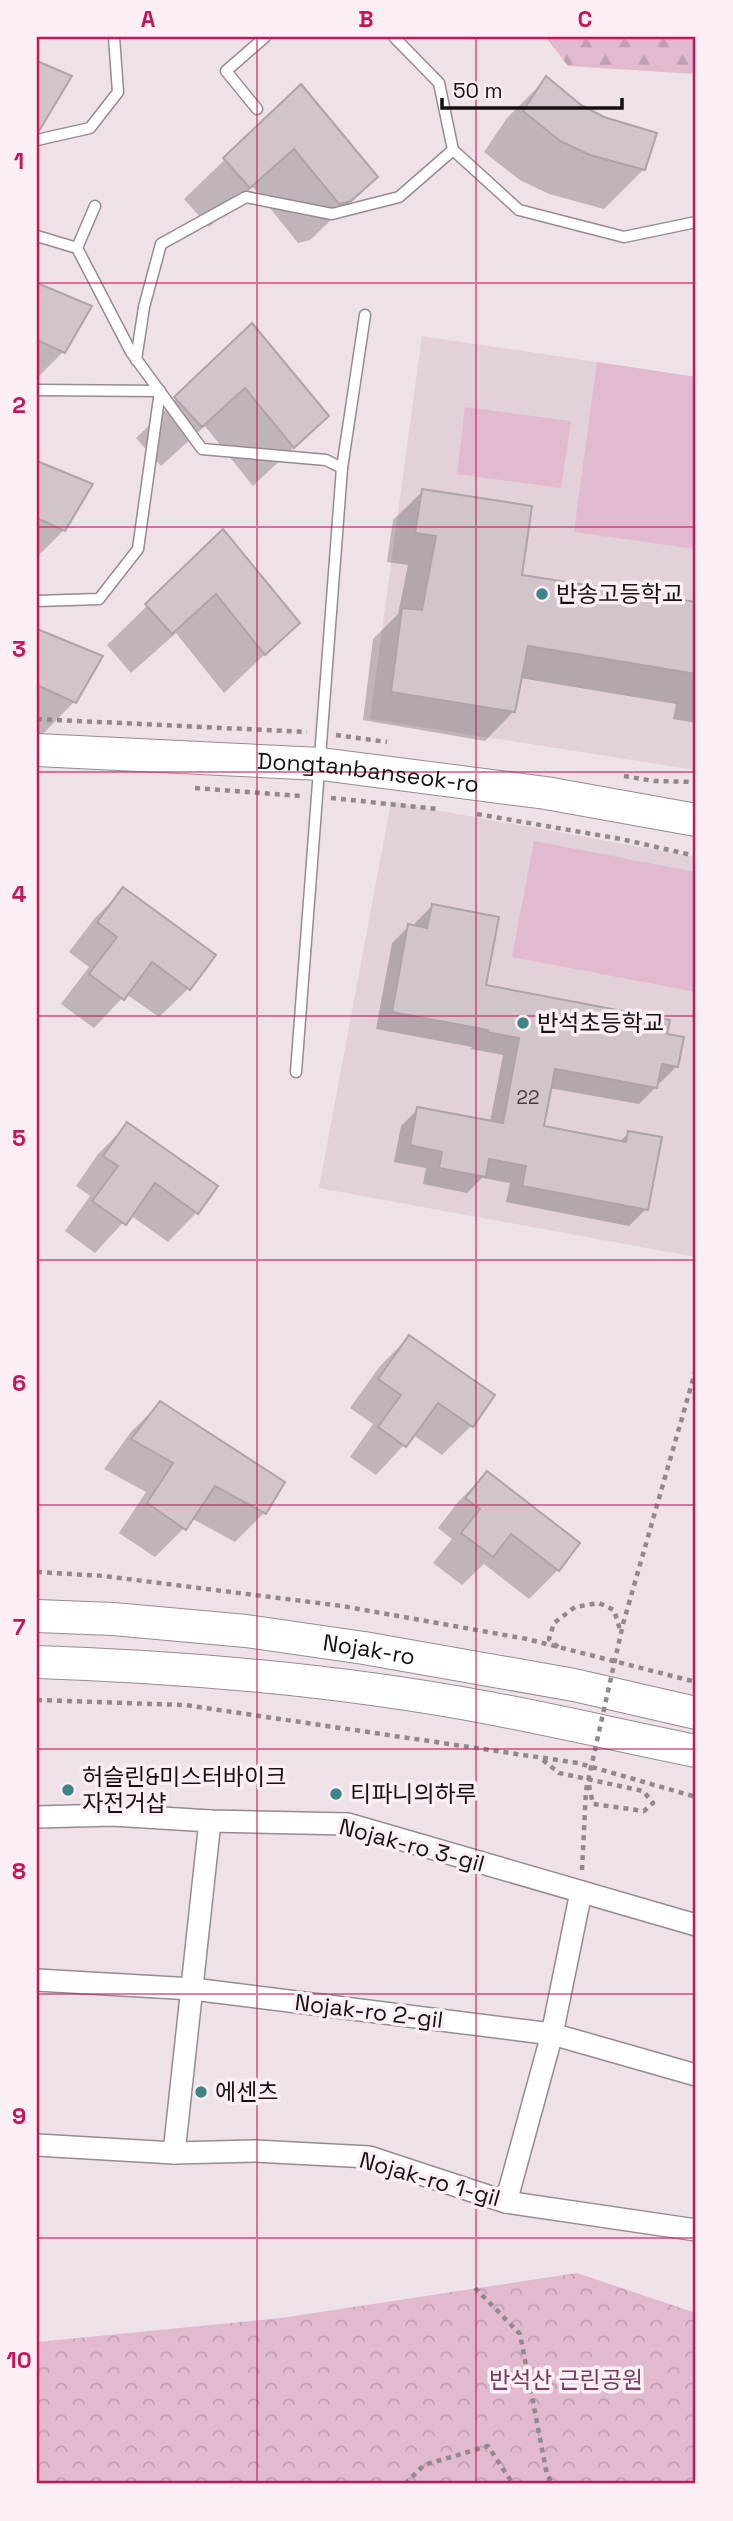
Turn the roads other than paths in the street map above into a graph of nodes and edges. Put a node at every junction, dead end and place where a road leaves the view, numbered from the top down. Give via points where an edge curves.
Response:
1 (114, 37) edge
2 (265, 37) edge
3 (394, 37) edge
4 (257, 109) dead end
5 (37, 140) edge
6 (453, 150) junction
7 (95, 206) dead end
8 (696, 222) edge
9 (37, 236) edge
10 (77, 248) junction
11 (365, 315) dead end
12 (136, 359) junction
13 (37, 390) edge
14 (160, 391) junction
15 (342, 468) junction
16 (37, 601) edge
17 (37, 750) edge
18 (321, 764) junction
19 (696, 820) edge
20 (296, 1072) dead end
21 (37, 1616) edge
22 (37, 1662) edge
23 (696, 1713) edge
24 (696, 1751) edge
25 (37, 1817) edge
26 (210, 1821) junction
27 (581, 1892) junction
28 (696, 1925) edge
29 (37, 1980) edge
30 (193, 1989) junction
31 (552, 2034) junction
32 (696, 2075) edge
33 (37, 2145) edge
34 (174, 2153) junction
35 (506, 2202) junction
36 (696, 2230) edge

1 - 5 lane via 118,92 90,128
2 - 4 lane via 226,71
3 - 6 lane via 439,83
6 - 8 lane via 519,210 624,237
6 - 12 lane via 399,197 332,214 246,197 161,244
7 - 10 lane
9 - 10 lane
10 - 12 lane
11 - 15 lane
12 - 14 lane
13 - 14 lane
14 - 15 lane via 202,449 326,460
14 - 16 lane via 138,550 99,599
15 - 18 lane
17 - 18 street, Dongtanbanseok-ro
18 - 19 street, Dongtanbanseok-ro via 546,793
18 - 20 lane
21 - 23 street, Nojak-ro via 246,1631 364,1648
22 - 24 street, Nojak-ro via 196,1669 379,1690
25 - 26 street, Nojak-ro 3-gil via 113,1815
26 - 27 street, Nojak-ro 3-gil via 348,1824
26 - 30 street
27 - 28 street, Nojak-ro 3-gil
27 - 31 street
29 - 30 street, Nojak-ro 2-gil
30 - 31 street, Nojak-ro 2-gil
30 - 34 street
31 - 32 street, Nojak-ro 2-gil
31 - 35 street
33 - 34 street, Nojak-ro 1-gil
34 - 35 street, Nojak-ro 1-gil via 255,2151 369,2157
35 - 36 street, Nojak-ro 1-gil

